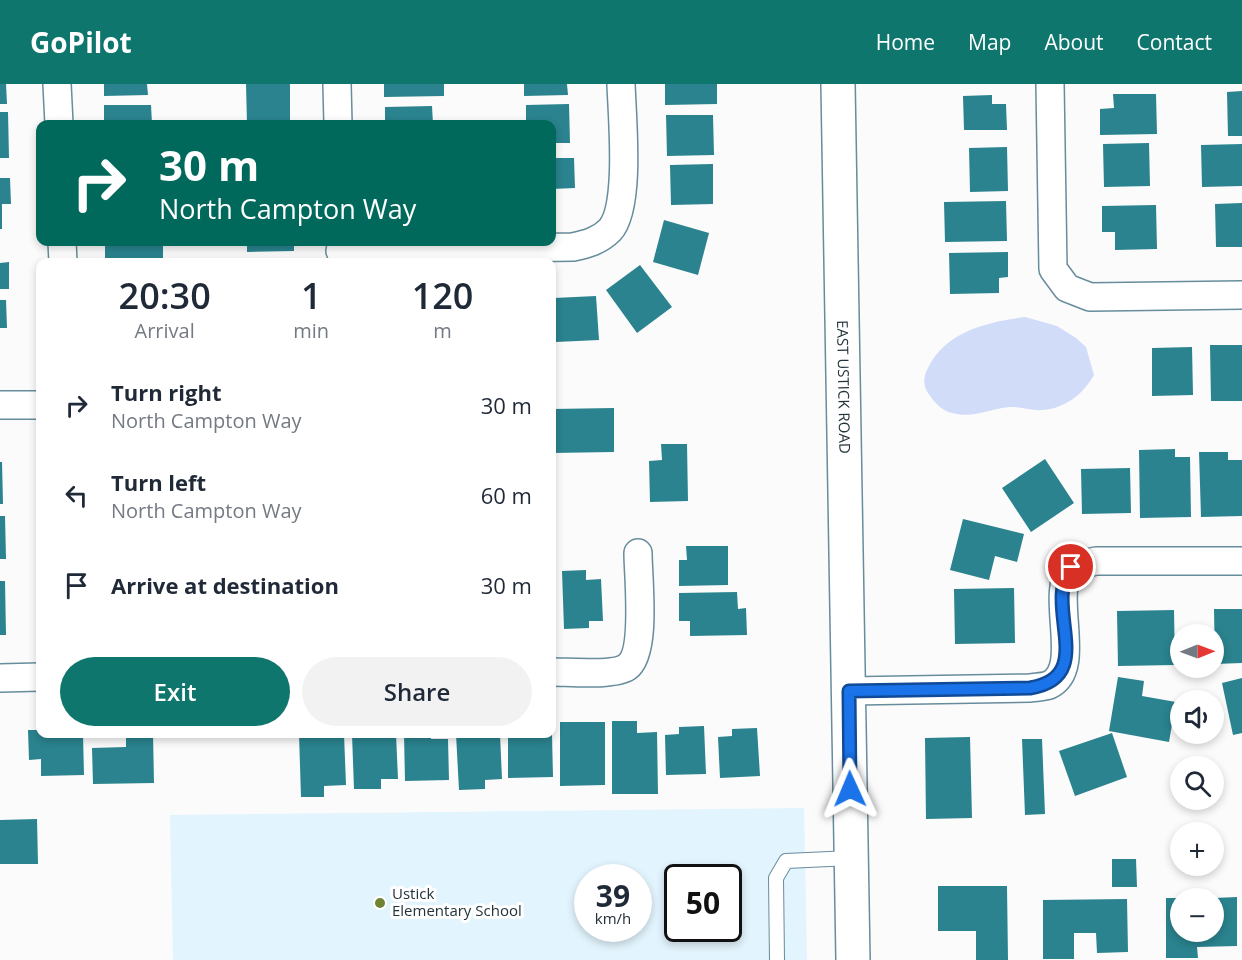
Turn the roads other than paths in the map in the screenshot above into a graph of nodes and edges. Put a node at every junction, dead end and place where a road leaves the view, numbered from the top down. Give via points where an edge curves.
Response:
1 (57, 84) edge
2 (337, 84) edge
3 (621, 84) edge
4 (838, 84) edge
5 (1050, 84) edge
6 (59, 120) edge
7 (338, 120) edge
8 (340, 252) edge
9 (1242, 295) edge
10 (0, 405) edge
11 (36, 405) edge
12 (638, 553) dead end
13 (1242, 561) edge
14 (556, 672) edge
15 (36, 677) edge
16 (0, 678) edge
17 (849, 691) junction
18 (851, 858) junction
19 (777, 960) edge
20 (853, 960) edge

1 - 6 street
2 - 7 street
3 - 8 street via 620,211 611,229 595,242 573,247
4 - 17 main road, EAST USTICK ROAD
5 - 9 street via 1053,269 1067,288 1090,297
10 - 11 street
12 - 14 street via 637,652 627,667 615,671
13 - 17 street via 1096,561 1071,567 1062,590 1064,665 1059,678 1048,685
15 - 16 street
17 - 18 main road, EAST USTICK ROAD
18 - 19 lane via 786,861 776,878
18 - 20 main road, EAST USTICK ROAD

